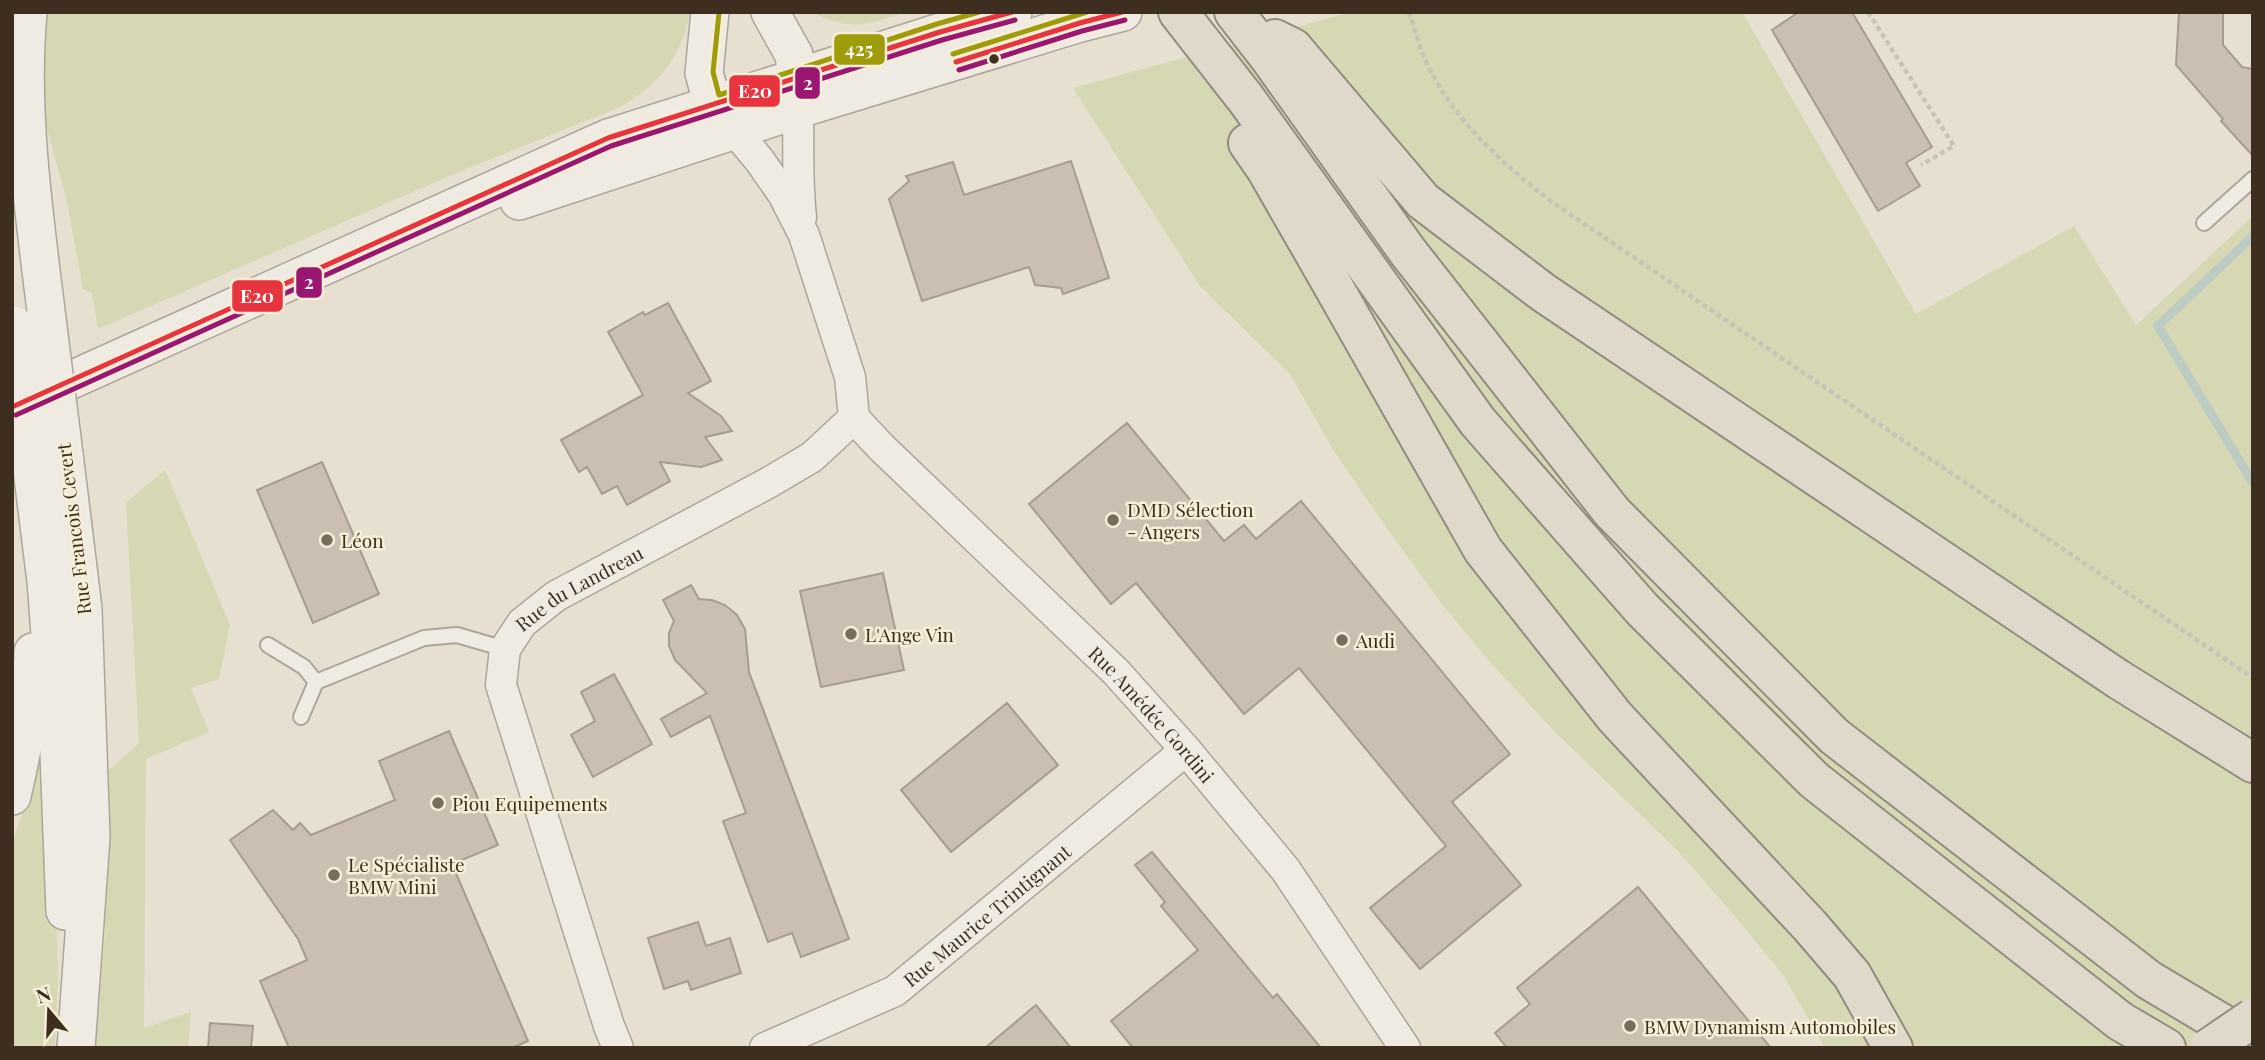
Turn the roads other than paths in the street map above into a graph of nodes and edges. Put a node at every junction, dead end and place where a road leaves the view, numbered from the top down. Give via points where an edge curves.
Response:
1 (28, 12) edge
2 (709, 12) edge
3 (770, 12) edge
4 (1013, 12) edge
5 (1123, 12) edge
6 (1178, 12) edge
7 (1240, 18) edge
8 (1206, 46) junction
9 (798, 93) junction
10 (724, 118) junction
11 (2253, 179) edge
12 (2204, 223) dead end
13 (804, 235) junction
14 (24, 315) edge
15 (12, 407) edge
16 (854, 418) junction
17 (31, 461) edge
18 (268, 645) dead end
19 (505, 649) junction
20 (316, 682) junction
21 (301, 717) dead end
22 (1186, 750) junction
23 (2253, 763) edge
24 (12, 796) edge
25 (2253, 1018) edge
26 (2253, 1042) edge
27 (70, 1048) edge
28 (76, 1048) edge
29 (618, 1048) edge
30 (765, 1048) edge
31 (1405, 1048) edge
32 (1893, 1048) edge
33 (2166, 1048) edge
34 (2209, 1048) edge

1 - 14 street, Rue Francois Cevert via 30,174
2 - 10 street via 704,73
3 - 9 street via 794,55
4 - 9 street via 940,32
5 - 9 street
6 - 8 highway
7 - 23 highway via 1293,48 1423,201 1544,293 2118,679
7 - 26 highway via 1408,251 1612,512 1834,736 2149,980
8 - 32 highway via 1218,100 1266,169 1483,550 1615,716 1852,975
8 - 33 highway via 1478,422 1642,608 1814,780 2120,1021
9 - 10 street
9 - 13 street via 798,190
10 - 13 street via 783,194
10 - 15 street via 608,138
11 - 12 lane
13 - 16 street via 850,377
14 - 17 street, Rue Francois Cevert, bridge
16 - 19 street, Rue du Landreau via 812,457 556,596 522,623
16 - 22 street, Rue Amédée Gordini via 1116,671
17 - 24 street via 32,682
17 - 27 street, Rue Francois Cevert via 46,581 59,754
17 - 28 street, Rue Francois Cevert via 83,609 91,837
18 - 20 lane via 292,657
19 - 20 lane via 457,635 424,638
19 - 29 street, Rue du Landreau via 501,685
20 - 21 lane
22 - 30 street, Rue Maurice Trintignant via 895,991
22 - 31 street, Rue Amédée Gordini via 1285,869
25 - 34 highway, bridge

